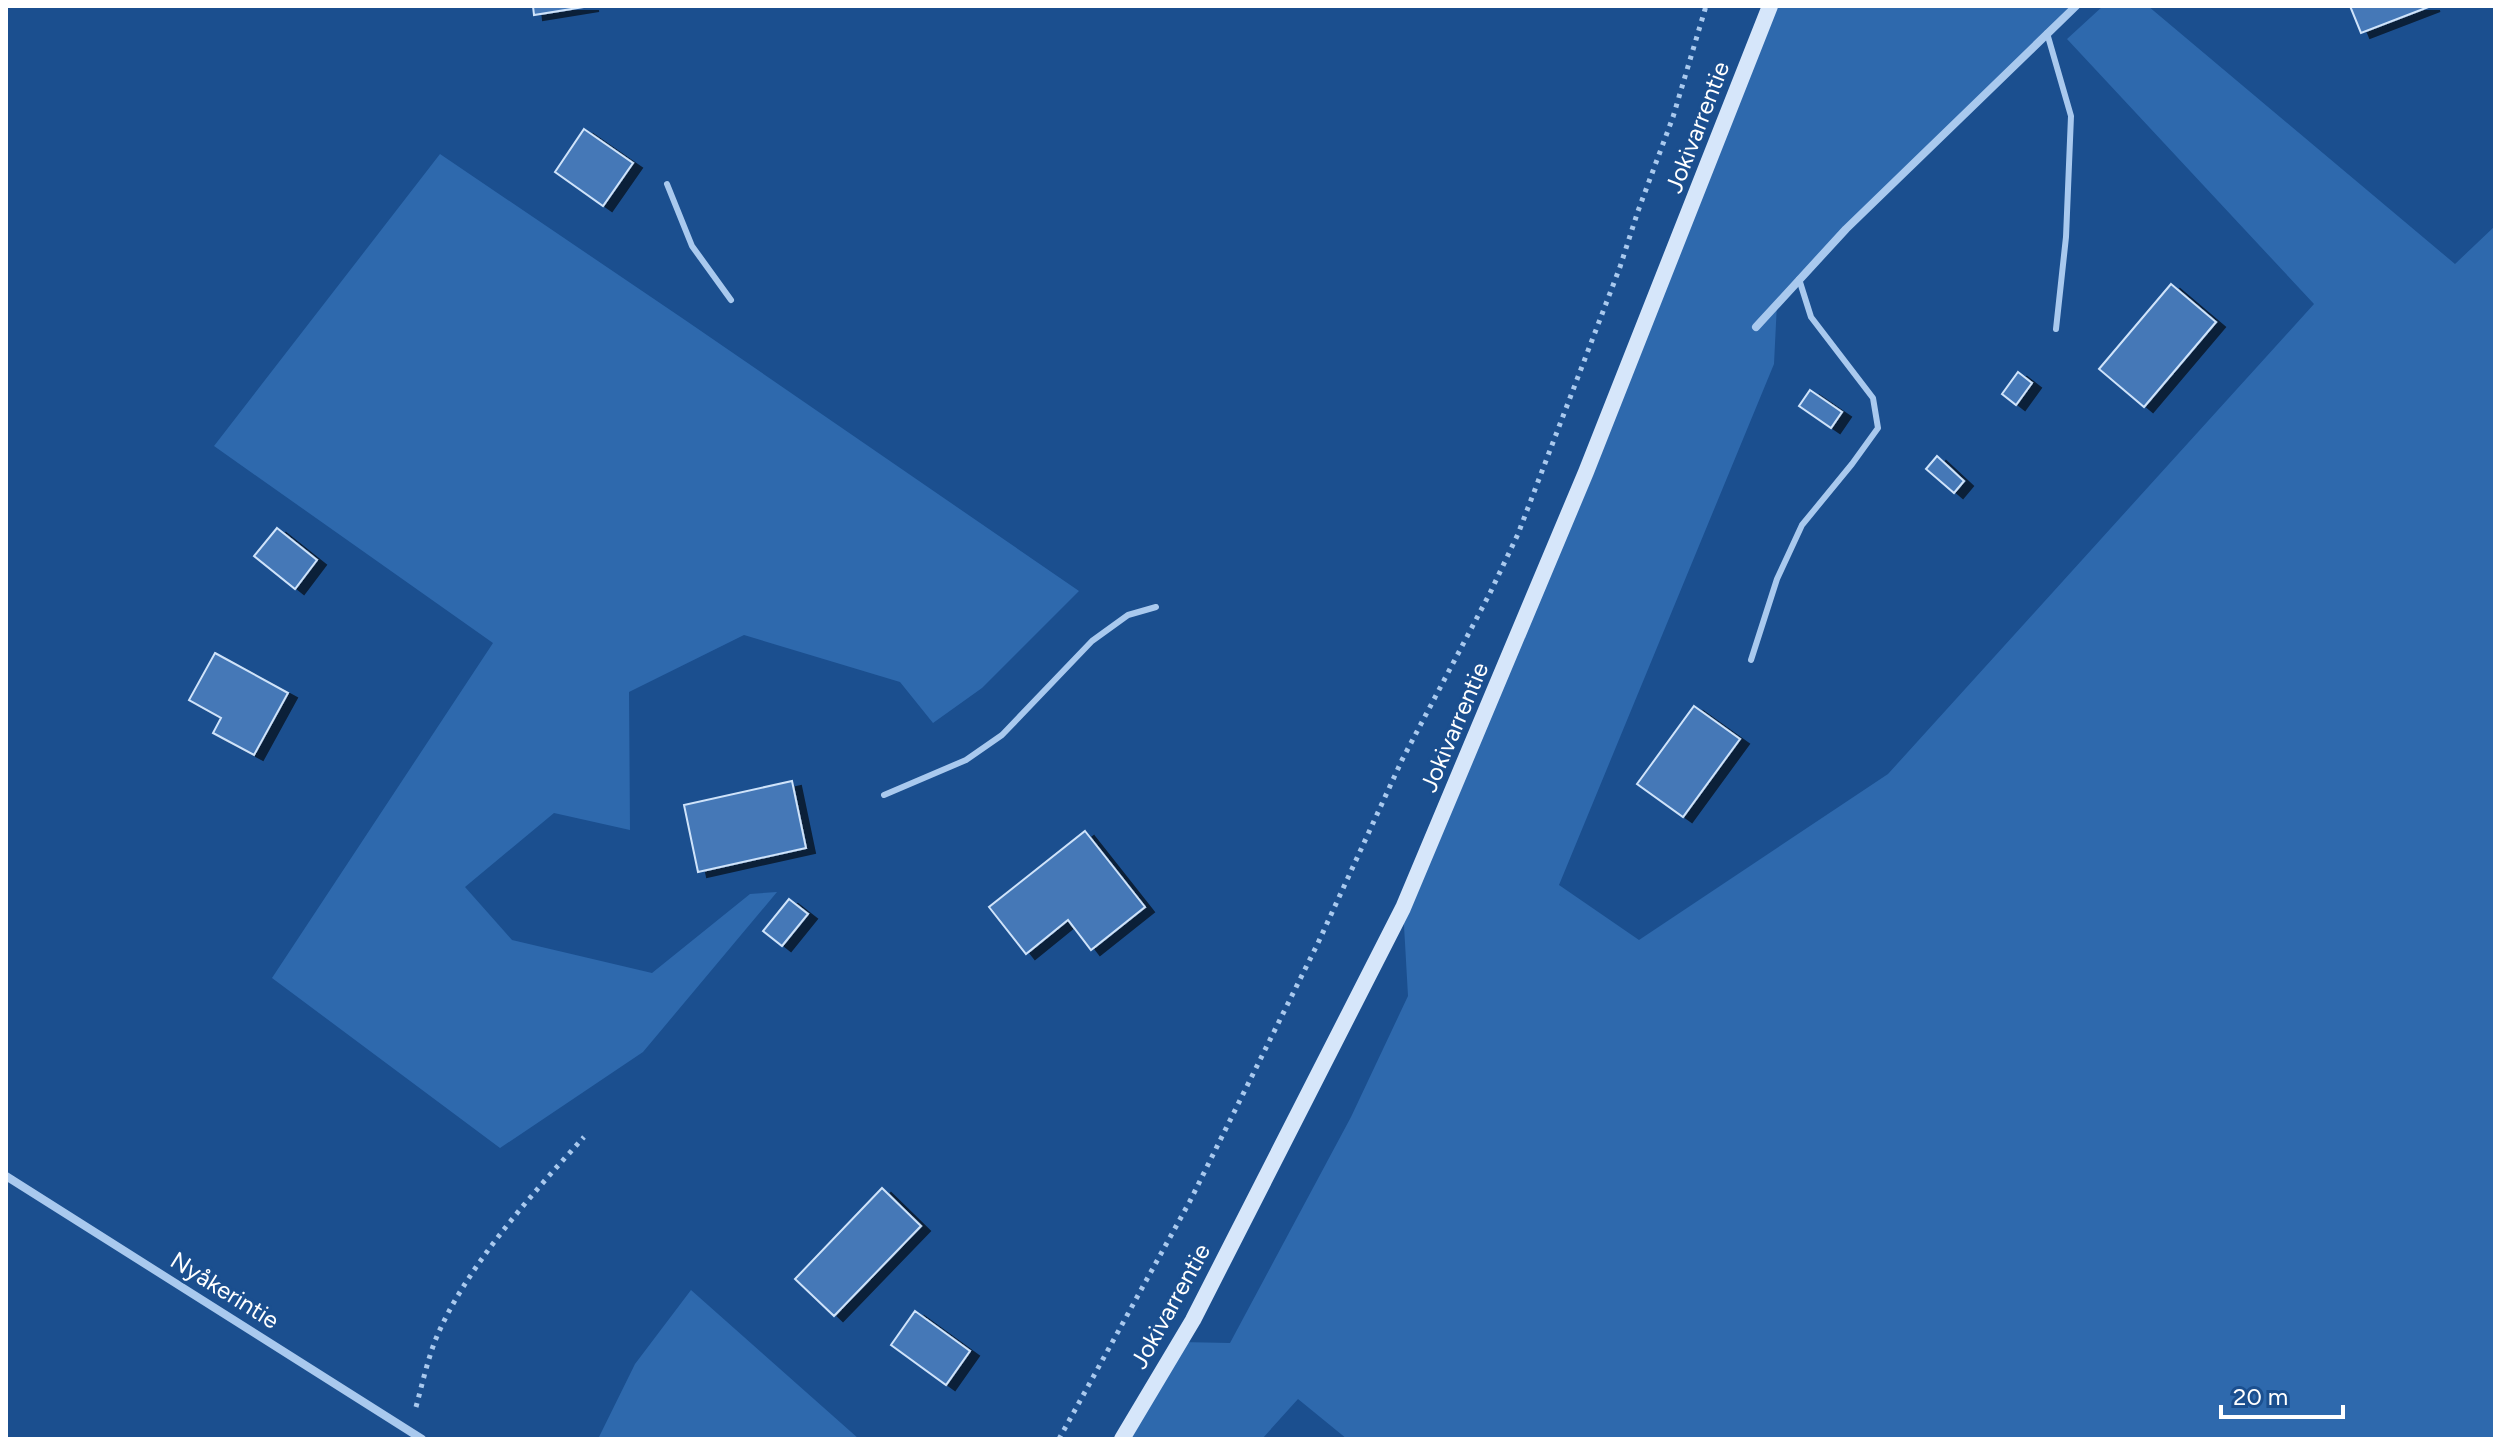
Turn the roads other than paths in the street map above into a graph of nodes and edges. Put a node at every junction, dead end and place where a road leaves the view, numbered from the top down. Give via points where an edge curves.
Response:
1 (1770, 6) edge
2 (2076, 6) edge
3 (2047, 33) junction
4 (667, 184) dead end
5 (1799, 279) junction
6 (731, 300) dead end
7 (1756, 327) dead end
8 (2056, 329) dead end
9 (1156, 607) dead end
10 (1751, 660) dead end
11 (884, 795) dead end
12 (6, 1176) edge
13 (422, 1439) edge
14 (1122, 1439) edge

1 - 14 street, Jokivarrentie via 1586,472 1403,908 1193,1320
2 - 3 street
3 - 5 street
3 - 8 lane via 2071,116
4 - 6 lane via 692,246
5 - 7 street
5 - 10 lane via 1811,317 1873,398 1878,428 1802,525 1777,579
9 - 11 lane via 1128,615 1092,641 1002,735 966,760
12 - 13 street, Nyåkerintie

